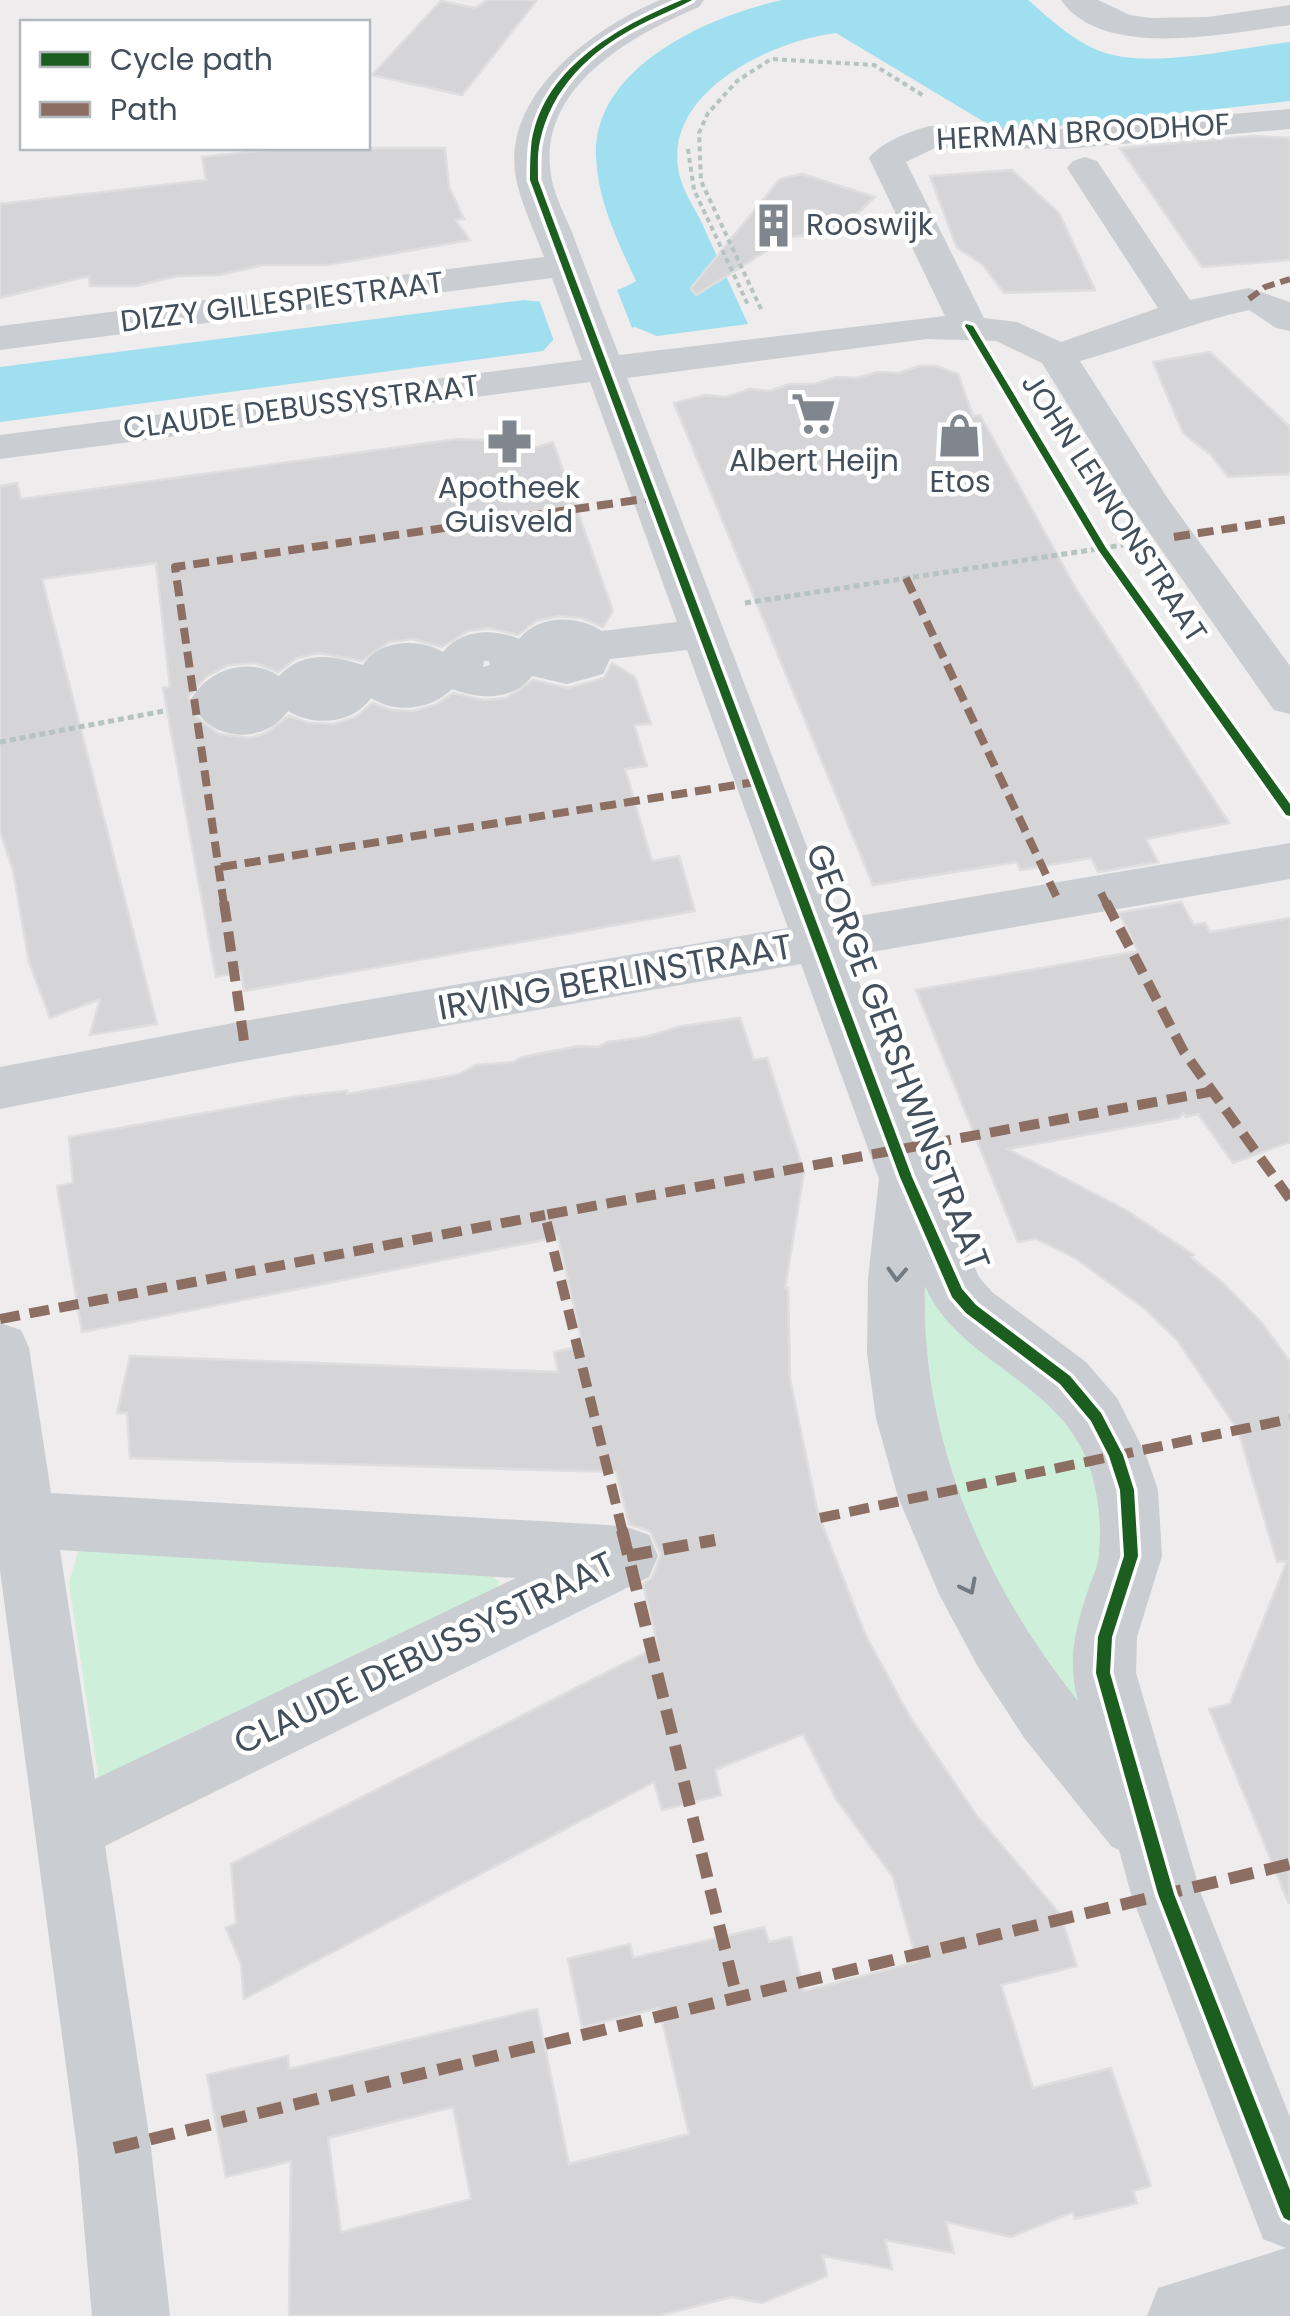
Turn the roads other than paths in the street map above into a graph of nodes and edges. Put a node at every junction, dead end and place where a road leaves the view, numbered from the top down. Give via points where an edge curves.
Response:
1 (688, 0) edge
2 (1077, 0) edge
3 (1290, 15) edge
4 (1290, 119) edge
5 (1085, 168) dead end
6 (564, 266) junction
7 (1180, 312) junction
8 (1290, 320) edge
9 (969, 326) junction
10 (0, 338) edge
11 (1057, 354) junction
12 (603, 370) junction
13 (0, 447) edge
14 (698, 622) junction
15 (1290, 699) edge
16 (215, 702) road end
17 (1290, 861) edge
18 (818, 942) junction
19 (0, 1088) edge
20 (906, 1177) junction
21 (0, 1348) edge
22 (28, 1520) junction
23 (70, 1828) junction
24 (1148, 1838) junction
25 (1290, 2212) edge
26 (1290, 2286) edge
27 (131, 2316) edge
28 (1186, 2316) edge

1 - 6 street, GEORGE GERSHWINSTRAAT via 650,14 600,46 551,96 538,121 534,180
2 - 3 street via 1103,20 1144,29
4 - 9 street, HERMAN BROODHOF via 1065,139 931,136 887,158
5 - 7 street, HERMAN BROODHOF
6 - 10 street, DIZZY GILLESPIESTRAAT
6 - 12 street, GEORGE GERSHWINSTRAAT
7 - 8 street via 1249,299
7 - 11 street
9 - 11 street, JOHN LENNONSTRAAT via 1003,330
9 - 12 street, JOHN LENNONSTRAAT
11 - 15 street, JOHN LENNONSTRAAT via 1174,537
12 - 13 street, CLAUDE DEBUSSYSTRAAT
12 - 14 street, GEORGE GERSHWINSTRAAT
14 - 16 street via 591,647 578,635 554,635 526,659 485,646 447,670 406,657 366,682 325,669 284,695 243,681 225,687
14 - 18 street, GEORGE GERSHWINSTRAAT
17 - 18 street, IRVING BERLINSTRAAT
18 - 19 street, IRVING BERLINSTRAAT
18 - 20 street, GEORGE GERSHWINSTRAAT
20 -> 24 street, GEORGE GERSHWINSTRAAT via 897,1276 899,1379 930,1493 954,1556 1024,1683
20 - 24 street, GEORGE GERSHWINSTRAAT via 957,1293 1065,1380 1116,1455 1127,1490 1132,1556 1105,1637 1103,1674
21 - 22 street
22 - 23 street
22 - 23 street, CLAUDE DEBUSSYSTRAAT via 627,1556
23 - 27 street
24 - 25 street, GEORGE GERSHWINSTRAAT
26 - 28 street

